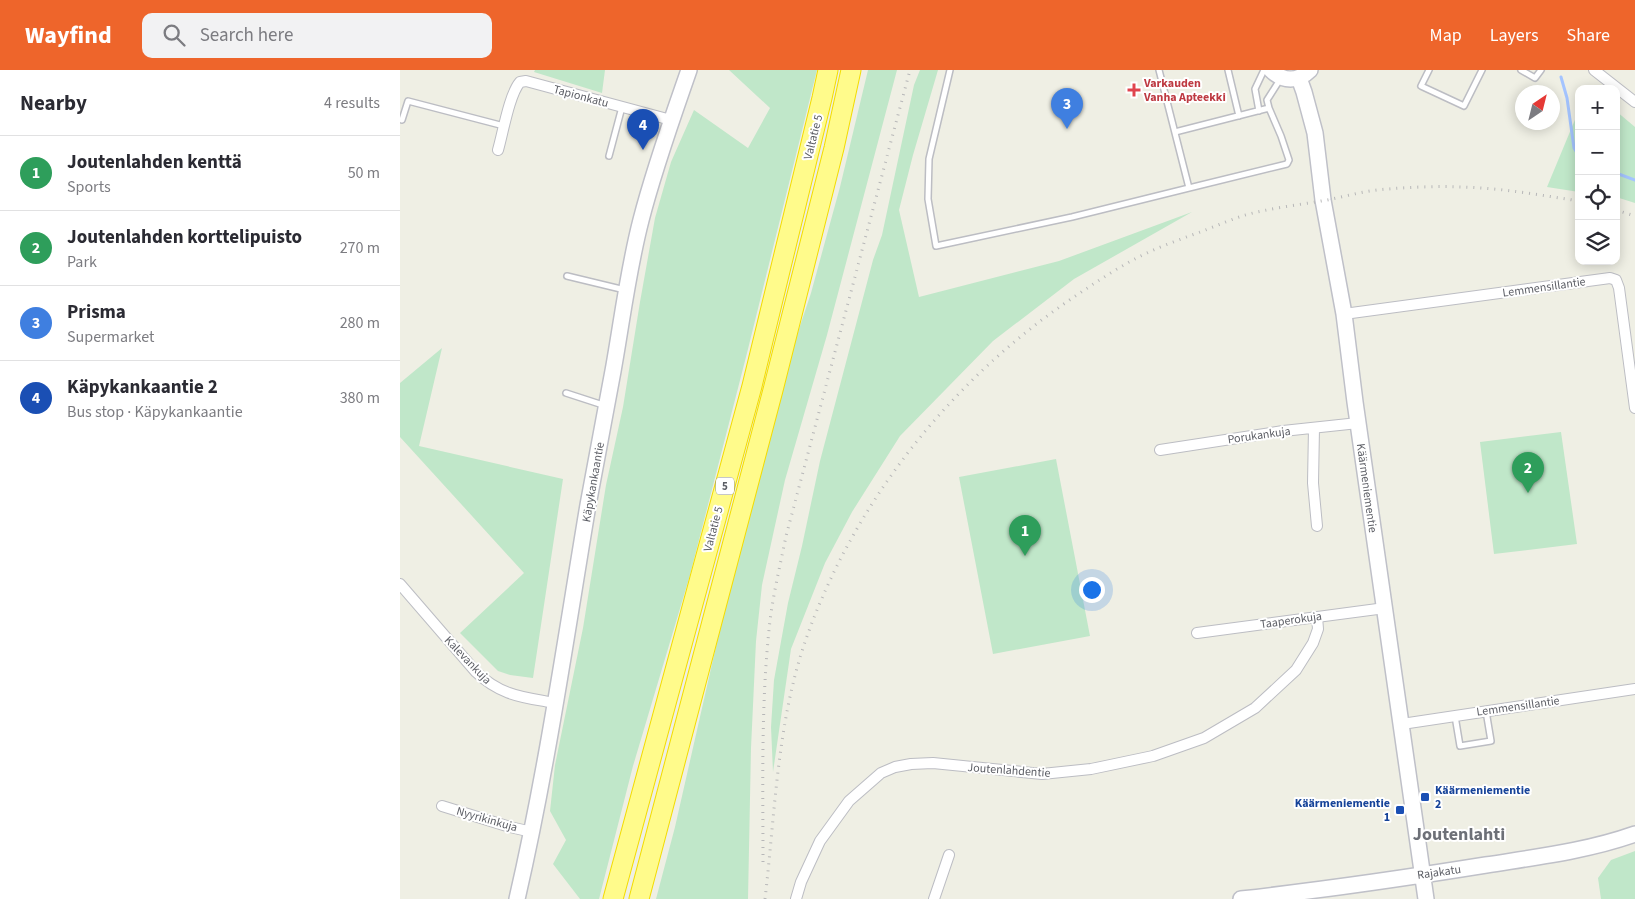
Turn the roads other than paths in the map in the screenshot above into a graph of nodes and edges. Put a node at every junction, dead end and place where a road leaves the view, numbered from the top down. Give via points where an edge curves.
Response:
1 (689, 70) edge
2 (828, 70) edge
3 (851, 70) edge
4 (950, 70) edge
5 (1160, 70) edge
6 (1228, 70) edge
7 (1264, 70) edge
8 (1429, 70) edge
9 (1482, 70) edge
10 (1521, 70) edge
11 (1542, 70) edge
12 (1594, 70) edge
13 (1276, 74) edge
14 (1304, 74) edge
15 (1635, 102) edge
16 (622, 107) junction
17 (1268, 108) junction
18 (1259, 111) junction
19 (1238, 116) junction
20 (402, 120) dead end
21 (671, 120) junction
22 (504, 126) junction
23 (1175, 132) junction
24 (498, 150) dead end
25 (609, 156) dead end
26 (1189, 188) junction
27 (566, 276) dead end
28 (626, 290) junction
29 (1344, 314) junction
30 (566, 393) dead end
31 (606, 406) junction
32 (1635, 408) edge
33 (1358, 424) junction
34 (1314, 428) junction
35 (1160, 450) dead end
36 (1317, 526) dead end
37 (400, 584) edge
38 (1385, 608) junction
39 (1317, 617) junction
40 (1197, 633) dead end
41 (1635, 689) edge
42 (556, 703) junction
43 (1486, 711) junction
44 (1455, 716) junction
45 (1402, 724) junction
46 (442, 806) dead end
47 (532, 832) junction
48 (1635, 834) edge
49 (949, 855) dead end
50 (1423, 875) junction
51 (1297, 896) edge
52 (517, 899) edge
53 (613, 899) edge
54 (639, 899) edge
55 (796, 899) edge
56 (934, 899) edge
57 (1241, 899) edge
58 (1426, 899) edge

1 - 21 street, Käpykankaantie
2 - 53 highway, Valtatie 5 / 5 via 752,386
3 - 54 highway, Valtatie 5 / 5 via 773,390
4 - 26 lane via 929,159 928,199 936,246
5 - 23 lane
6 - 19 lane
7 - 18 lane via 1255,89
8 - 9 lane via 1421,86 1464,106
10 - 11 lane via 1535,78
12 - 15 street
13 - 14 street via 1287,79
13 - 17 lane via 1267,100
14 - 29 street, Käärmeniementie via 1304,92 1314,133
16 - 21 street, Tapionkatu
16 - 22 street, Tapionkatu via 526,81 517,86
16 - 25 lane
17 - 18 lane
17 - 26 lane via 1283,144 1288,160 1286,164
18 - 19 lane
19 - 23 lane
20 - 22 lane via 408,101
21 - 28 street, Käpykankaantie via 641,220
22 - 24 street
23 - 26 lane
27 - 28 lane
28 - 31 street, Käpykankaantie
29 - 32 street, Lemmensillantie via 1610,278 1616,280 1619,288
29 - 33 street, Käärmeniementie
30 - 31 lane
31 - 42 street, Käpykankaantie
33 - 34 street, Porukankuja
33 - 38 street, Käärmeniementie
34 - 35 street, Porukankuja
34 - 36 street via 1313,483
37 - 42 street, Kalevankuja via 488,683 510,694
38 - 39 street, Taaperokuja
38 - 45 street, Käärmeniementie
39 - 40 street, Taaperokuja
39 - 55 street, Joutenlahdentie via 1318,629 1313,642 1296,670 1255,708 1204,738 1153,756 1091,769 1042,774 933,763 895,767 881,773 849,801 820,840
41 - 43 street, Lemmensillantie
42 - 47 street, Käpykankaantie
43 - 44 street, Lemmensillantie
43 - 44 lane via 1491,741 1460,746
44 - 45 street, Lemmensillantie
45 - 50 street, Käärmeniementie
46 - 47 street, Nyyrikinkuja
47 - 52 street, Käpykankaantie
48 - 50 street, Rajakatu via 1574,851
49 - 56 street
50 - 51 street, Rajakatu
50 - 58 street, Käärmeniementie
51 - 57 street, Rajakatu

